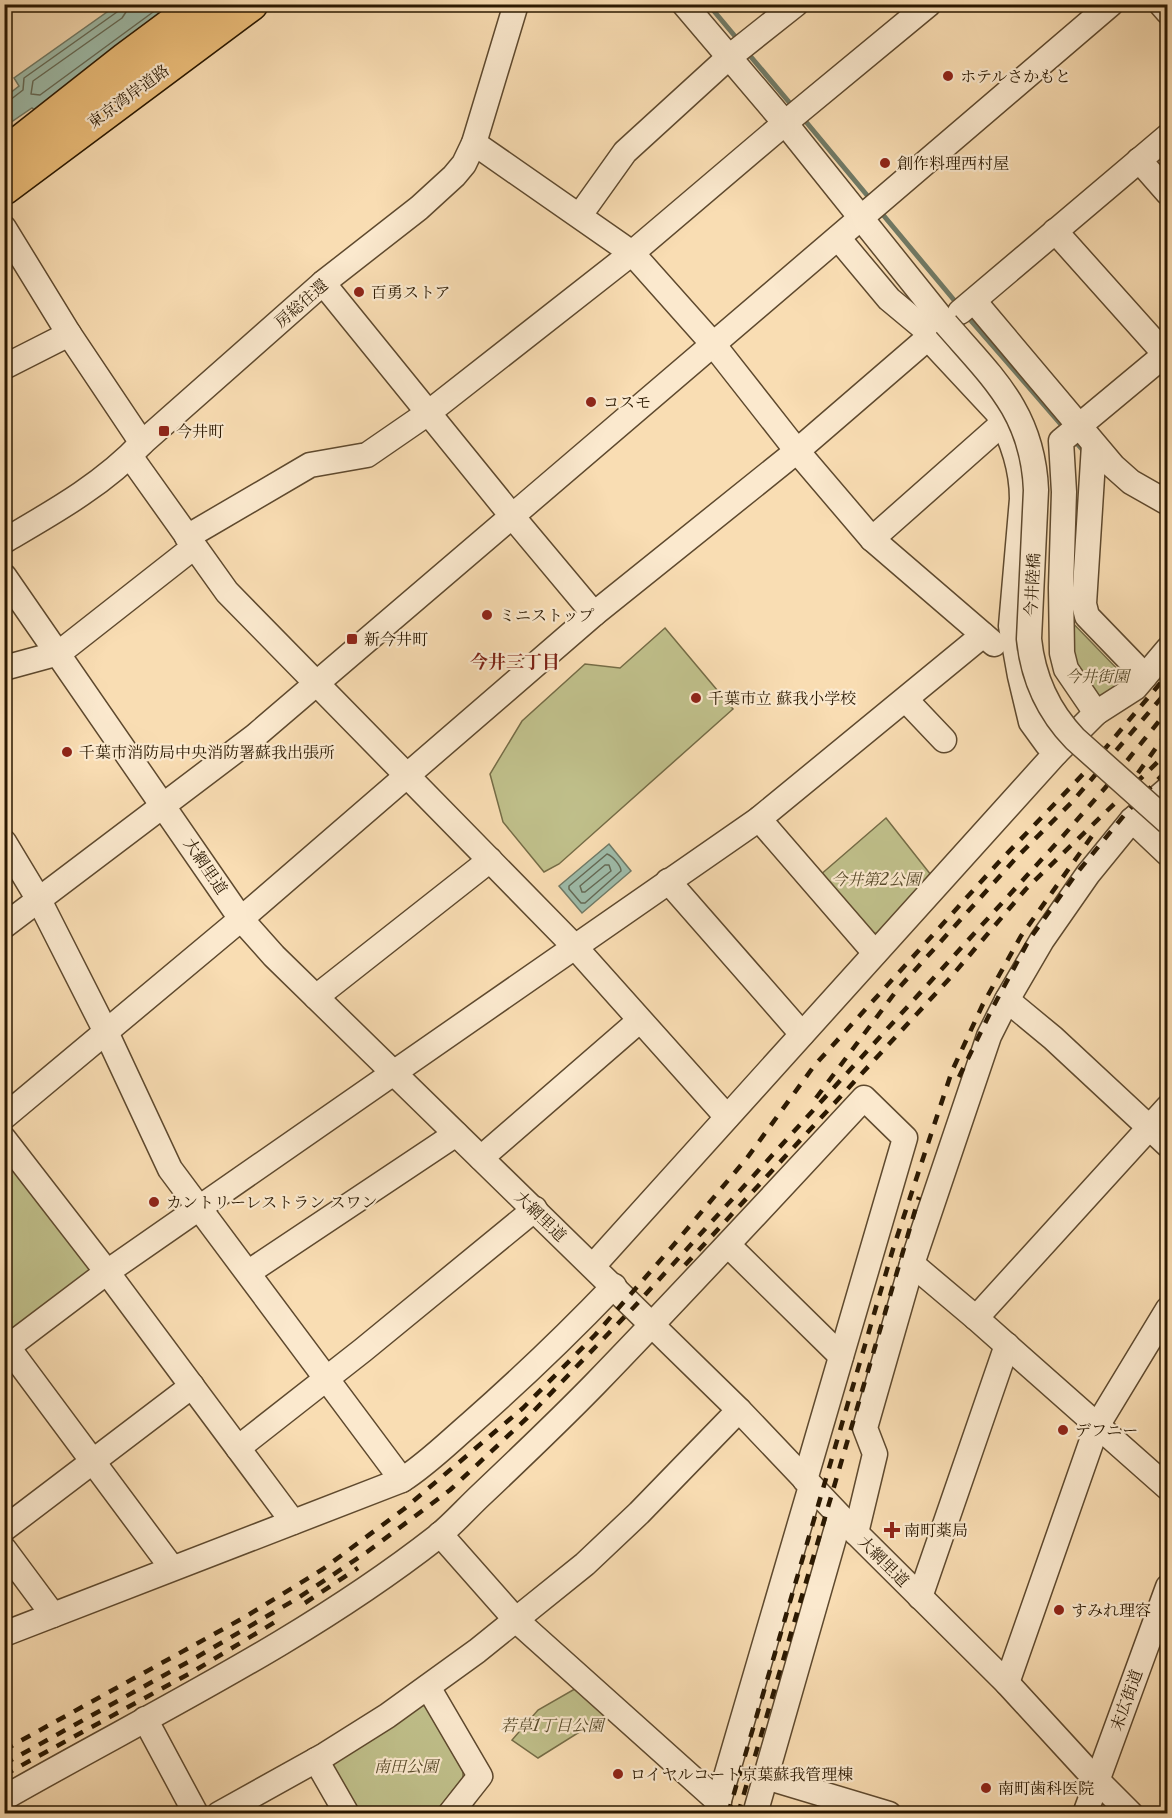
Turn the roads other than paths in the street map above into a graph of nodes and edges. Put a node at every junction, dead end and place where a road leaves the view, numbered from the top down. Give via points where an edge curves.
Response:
1 (200, 4) edge
2 (251, 4) edge
3 (516, 4) edge
4 (684, 4) edge
5 (796, 4) edge
6 (929, 4) edge
7 (1111, 4) edge
8 (1161, 4) edge
9 (1167, 12) edge
10 (728, 58) junction
11 (784, 123) junction
12 (1167, 136) edge
13 (474, 143) junction
14 (4, 155) edge
15 (1139, 160) junction
16 (4, 188) edge
17 (1167, 193) edge
18 (580, 215) junction
19 (861, 218) junction
20 (4, 228) edge
21 (1055, 231) junction
22 (838, 238) junction
23 (632, 253) junction
24 (323, 283) junction
25 (955, 316) junction
26 (69, 334) junction
27 (713, 344) junction
28 (1166, 353) edge
29 (4, 367) edge
30 (428, 413) junction
31 (1003, 423) junction
32 (1080, 425) junction
33 (1094, 445) junction
34 (136, 449) junction
35 (797, 451) junction
36 (1064, 492) junction
37 (1167, 503) edge
38 (1089, 513) junction
39 (512, 516) junction
40 (872, 539) junction
41 (4, 541) edge
42 (190, 542) junction
43 (4, 576) edge
44 (1061, 588) junction
45 (1086, 590) junction
46 (594, 614) junction
47 (983, 635) junction
48 (1167, 649) edge
49 (59, 653) junction
50 (1017, 663) junction
51 (4, 668) edge
52 (1145, 676) junction
53 (315, 684) junction
54 (906, 700) junction
55 (1096, 713) junction
56 (944, 740) dead end
57 (1056, 753) junction
58 (408, 776) junction
59 (1167, 789) edge
60 (164, 804) junction
61 (759, 819) junction
62 (1132, 820) junction
63 (1167, 822) edge
64 (4, 842) edge
65 (1167, 854) edge
66 (490, 860) junction
67 (668, 881) junction
68 (39, 900) junction
69 (241, 919) junction
70 (4, 926) edge
71 (574, 947) junction
72 (875, 953) junction
73 (316, 997) junction
74 (1007, 1000) junction
75 (639, 1021) junction
76 (106, 1032) junction
77 (802, 1034) junction
78 (393, 1073) junction
79 (1167, 1107) edge
80 (4, 1117) edge
81 (728, 1117) junction
82 (1149, 1127) junction
83 (456, 1134) junction
84 (4, 1139) edge
85 (1167, 1145) edge
86 (481, 1158) junction
87 (198, 1207) junction
88 (535, 1209) junction
89 (728, 1245) junction
90 (912, 1264) junction
91 (593, 1266) junction
92 (107, 1272) junction
93 (249, 1272) junction
94 (614, 1286) junction
95 (1167, 1308) edge
96 (976, 1318) junction
97 (653, 1325) junction
98 (1007, 1345) junction
99 (6, 1346) edge
100 (842, 1356) junction
101 (327, 1379) junction
102 (192, 1386) junction
103 (739, 1410) junction
104 (1097, 1426) junction
105 (238, 1448) junction
106 (93, 1461) junction
107 (402, 1480) junction
108 (808, 1483) junction
109 (1167, 1488) edge
110 (293, 1522) junction
111 (848, 1525) junction
112 (4, 1529) edge
113 (441, 1534) junction
114 (4, 1549) edge
115 (172, 1568) junction
116 (1167, 1587) edge
117 (920, 1597) junction
118 (54, 1615) junction
119 (516, 1620) junction
120 (4, 1634) edge
121 (1007, 1683) junction
122 (428, 1687) junction
123 (145, 1719) junction
124 (316, 1760) junction
125 (766, 1777) junction
126 (1096, 1779) junction
127 (4, 1798) edge
128 (717, 1808) edge
129 (196, 1814) edge
130 (219, 1814) edge
131 (347, 1814) edge
132 (450, 1814) edge
133 (755, 1814) edge
134 (889, 1814) edge
135 (1085, 1814) edge
136 (1131, 1814) edge

1 - 14 highway, 東京湾岸道路
2 - 16 highway, 東京湾岸道路
3 - 13 street, 房総往還
4 - 10 street
5 - 10 street
6 - 11 street
7 - 19 street
8 - 9 street
10 - 11 street
10 - 18 street via 625,152
11 - 19 street
11 - 23 street
12 - 15 street
13 - 18 street
13 - 24 street, 房総往還 via 464,164 419,208
15 - 17 street
15 - 21 street
18 - 23 street
19 - 22 street
19 - 25 street
20 - 26 street
21 - 25 street
21 - 28 street
22 - 25 street via 889,299 925,329
22 - 27 street
23 - 27 street
23 - 30 street
24 - 30 street
24 - 34 street, 房総往還
25 - 31 street via 987,401
25 - 32 street
25 - 35 street
25 - 63 street, 今井陸橋, bridge via 1014,407 1028,438 1036,490 1029,639 1045,699 1070,734
26 - 29 street
26 - 34 street
27 - 35 street
27 - 39 street
28 - 32 street
30 - 39 street
30 - 42 street via 367,455 310,465
31 - 40 street
31 - 50 street via 1022,488 1011,626
32 - 33 street
32 - 36 street via 1061,441
33 - 37 street via 1131,482
33 - 38 street
34 - 41 street, 房総往還 via 68,504
34 - 42 street
35 - 40 street
35 - 46 street
36 - 38 street
36 - 44 street
38 - 45 street
39 - 46 street
39 - 53 street
40 - 47 street
42 - 49 street
42 - 53 street via 227,592
43 - 49 street, 大網里道
44 - 45 street
44 - 55 street via 1062,653 1066,669 1071,684
45 - 52 street via 1087,616
46 - 58 street
47 - 50 street
47 - 54 street
48 - 52 street
49 - 51 street
49 - 60 street, 大網里道
50 - 57 street via 1038,733
52 - 55 street via 1135,688
53 - 58 street
53 - 60 street via 255,736
54 - 56 street
54 - 61 street
55 - 57 street
57 - 72 street
58 - 66 street
58 - 69 street
59 - 62 street
60 - 68 street
60 - 69 street, 大網里道
61 - 67 street
61 - 72 street
62 - 65 street
62 - 74 street via 1042,940
64 - 68 street
66 - 71 street
66 - 73 street
67 - 71 street
67 - 77 street
68 - 70 street
68 - 76 street
69 - 73 street, 大網里道
69 - 76 street
71 - 75 street
71 - 78 street
72 - 77 street
73 - 78 street, 大網里道
74 - 82 street
74 - 90 street via 989,1036
75 - 81 street
75 - 86 street
76 - 80 street
76 - 87 street via 170,1168
77 - 81 street
78 - 83 street, 大網里道
78 - 87 street
79 - 82 street
81 - 91 street
82 - 85 street
82 - 96 street
83 - 86 street, 大網里道
83 - 93 street
84 - 92 street
86 - 88 street, 大網里道
87 - 92 street
87 - 93 street
88 - 91 street, 大網里道
88 - 101 street
89 - 97 street
89 - 100 street
89 - 100 street via 864,1098 905,1138
90 - 96 street
90 - 111 street via 865,1428 875,1454
91 - 94 street, 大網里道
92 - 99 street
92 - 102 street
93 - 101 street
94 - 97 street, 大網里道
94 - 107 street via 498,1400
95 - 104 street
96 - 98 street
97 - 103 street, 大網里道
97 - 113 street
98 - 104 street
98 - 117 street
99 - 106 street
100 - 108 street
101 - 105 street
101 - 107 street
102 - 105 street
102 - 106 street
103 - 108 street, 大網里道
103 - 119 street via 600,1550
104 - 109 street
104 - 121 street
105 - 110 street
106 - 112 street
106 - 115 street
107 - 110 street
108 - 111 street, 大網里道
108 - 128 street
110 - 115 street
111 - 117 street, 大網里道
111 - 125 street
113 - 119 street
113 - 123 street via 303,1631
114 - 118 street
115 - 118 street
116 - 126 street, 末広街道
117 - 121 street, 大網里道
118 - 120 street
119 - 122 street
119 - 128 street
121 - 126 street, 大網里道
122 - 124 street
122 - 132 street via 480,1776
123 - 127 street
123 - 129 street
124 - 130 street
124 - 131 street
125 - 133 street
125 - 134 street
126 - 135 street, 末広街道
126 - 136 street, 大網里道

